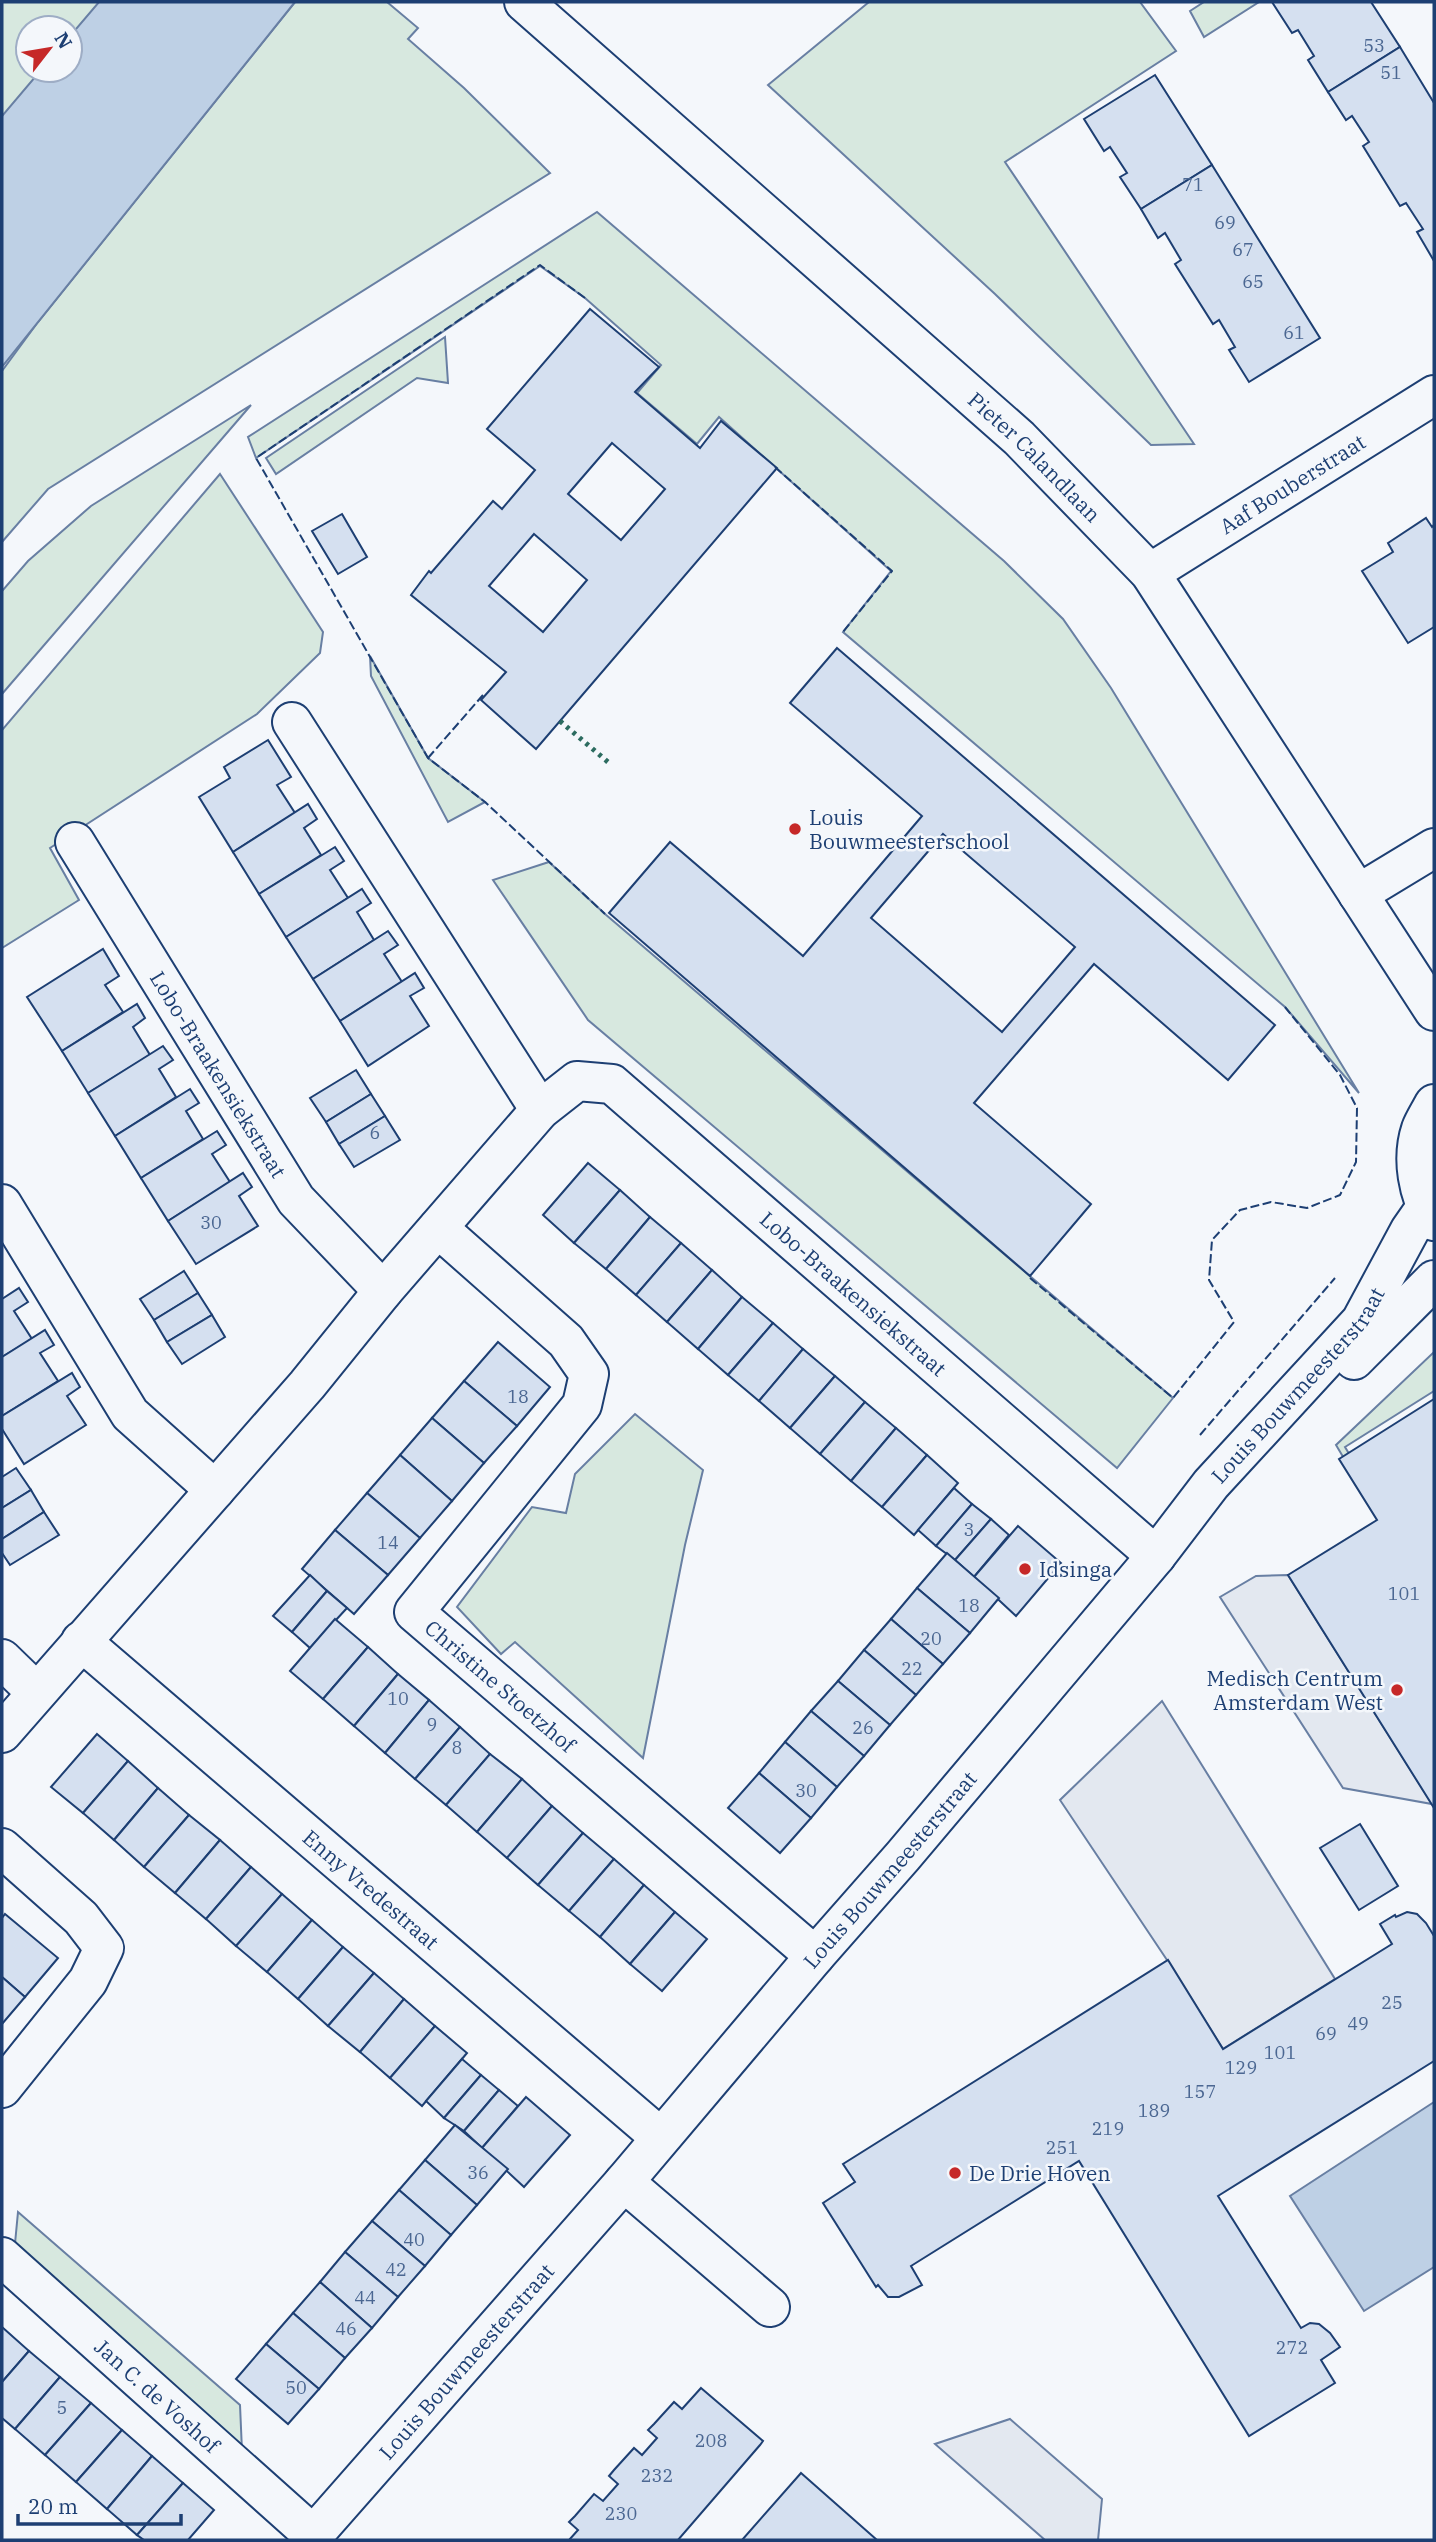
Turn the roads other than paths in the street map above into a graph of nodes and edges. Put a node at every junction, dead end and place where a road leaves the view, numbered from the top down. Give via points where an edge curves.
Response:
1 (524, 2) edge
2 (1434, 395) edge
3 (1150, 573) junction
4 (292, 722) dead end
5 (75, 842) dead end
6 (1434, 848) edge
7 (1358, 894) junction
8 (1434, 1011) edge
9 (1434, 1104) edge
10 (540, 1110) junction
11 (2, 1203) edge
12 (1430, 1214) edge
13 (438, 1228) junction
14 (1434, 1280) edge
15 (383, 1291) junction
16 (215, 1490) junction
17 (1156, 1556) junction
18 (81, 1641) junction
19 (2, 1659) edge
20 (36, 1692) junction
21 (2, 1733) edge
22 (2, 1848) edge
23 (815, 1956) junction
24 (2, 2088) edge
25 (660, 2137) junction
26 (624, 2182) junction
27 (2, 2257) edge
28 (771, 2307) dead end
29 (311, 2538) edge

1 - 3 street, Pieter Calandlaan via 1019,438
2 - 3 street, Aaf Bouberstraat
3 - 7 street, Pieter Calandlaan
4 - 10 street
5 - 15 street, Lobo-Braakensiekstraat via 296,1199
6 - 7 street
7 - 8 street, Pieter Calandlaan
9 - 12 street via 1421,1129 1416,1168
10 - 13 street, Lobo-Braakensiekstraat
10 - 17 street, Lobo-Braakensiekstraat via 577,1081 612,1084
11 - 16 street via 130,1413
12 - 17 street, Louis Bouwmeesterstraat via 1410,1230 1361,1321 1211,1484
13 - 15 street, Lobo-Braakensiekstraat
13 - 23 street, Christine Stoetzhof via 566,1341 589,1374 582,1405 414,1612
14 - 17 street, Louis Bouwmeesterstraat via 1219,1504
15 - 16 street, Lobo-Braakensiekstraat
16 - 18 street, Lobo-Braakensiekstraat
17 - 23 street, Louis Bouwmeesterstraat
18 - 20 street, Lobo-Braakensiekstraat
18 - 25 street, Enny Vredestraat
19 - 20 street
20 - 21 street, Lobo-Braakensiekstraat
22 - 24 street via 81,1918 104,1948 88,1981
23 - 25 street, Louis Bouwmeesterstraat
25 - 26 street, Louis Bouwmeesterstraat
26 - 28 street
26 - 29 street, Louis Bouwmeesterstraat
27 - 29 street, Jan C. de Voshof

